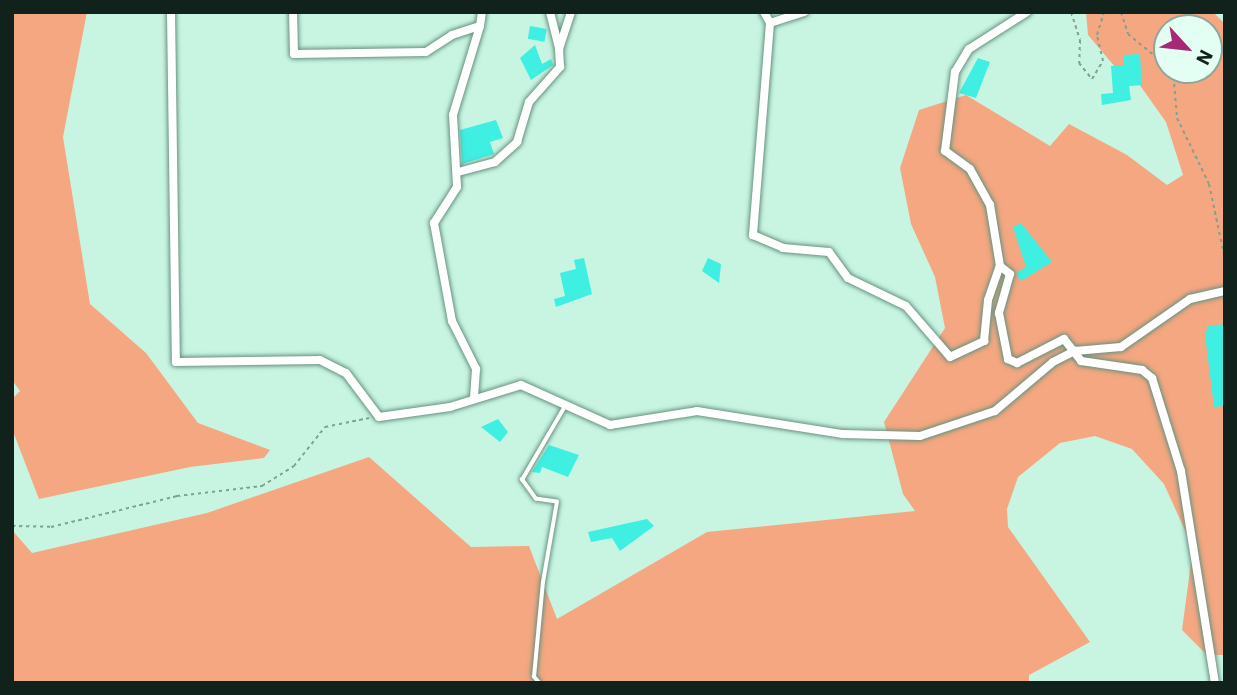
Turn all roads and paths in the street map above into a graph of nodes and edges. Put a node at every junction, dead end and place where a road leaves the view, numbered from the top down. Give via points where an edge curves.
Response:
1 (171, 12) edge
2 (293, 12) edge
3 (482, 12) edge
4 (550, 12) edge
5 (571, 12) edge
6 (764, 12) edge
7 (804, 12) edge
8 (1027, 12) edge
9 (1071, 12) edge
10 (1104, 12) edge
11 (1121, 12) edge
12 (770, 23) junction
13 (480, 26) junction
14 (559, 49) junction
15 (1153, 55) edge
16 (1174, 84) edge
17 (458, 172) junction
18 (1225, 259) edge
19 (1000, 265) junction
20 (1225, 291) edge
21 (1075, 351) junction
22 (474, 398) junction
23 (564, 408) junction
24 (379, 417) junction
25 (12, 526) edge
26 (539, 683) edge
27 (1215, 683) edge

1 - 24 street via 176,362 320,360 346,373
2 - 13 street via 294,54 426,52 452,35
3 - 13 street
4 - 14 street
5 - 14 street
6 - 12 street
7 - 12 street
8 - 19 street via 963,56 955,72 953,113 945,132 945,151 970,169 990,205
9 - 10 path via 1080,40 1079,63 1092,79 1103,61 1097,35
11 - 15 path via 1128,34
12 - 19 street via 753,235 783,248 829,252 848,278 906,306 950,357 984,341
13 - 17 street via 453,115
14 - 17 street via 561,67 529,102 517,142 495,162
16 - 18 path via 1177,118 1209,184
17 - 22 street via 457,187 434,223 452,321 475,369
19 - 21 street via 1010,274 999,313 1008,359 1017,363 1064,339
20 - 21 street via 1190,299 1121,347
21 - 23 street via 1054,362 995,411 920,436 843,435 697,411 610,425
21 - 27 street via 1081,361 1142,370 1152,378 1181,471
22 - 23 street via 521,385 560,400
22 - 24 street via 450,407
23 - 26 lane via 522,480 536,499 557,502 542,594 534,677
24 - 25 path via 324,427 294,466 262,486 177,496 51,527

